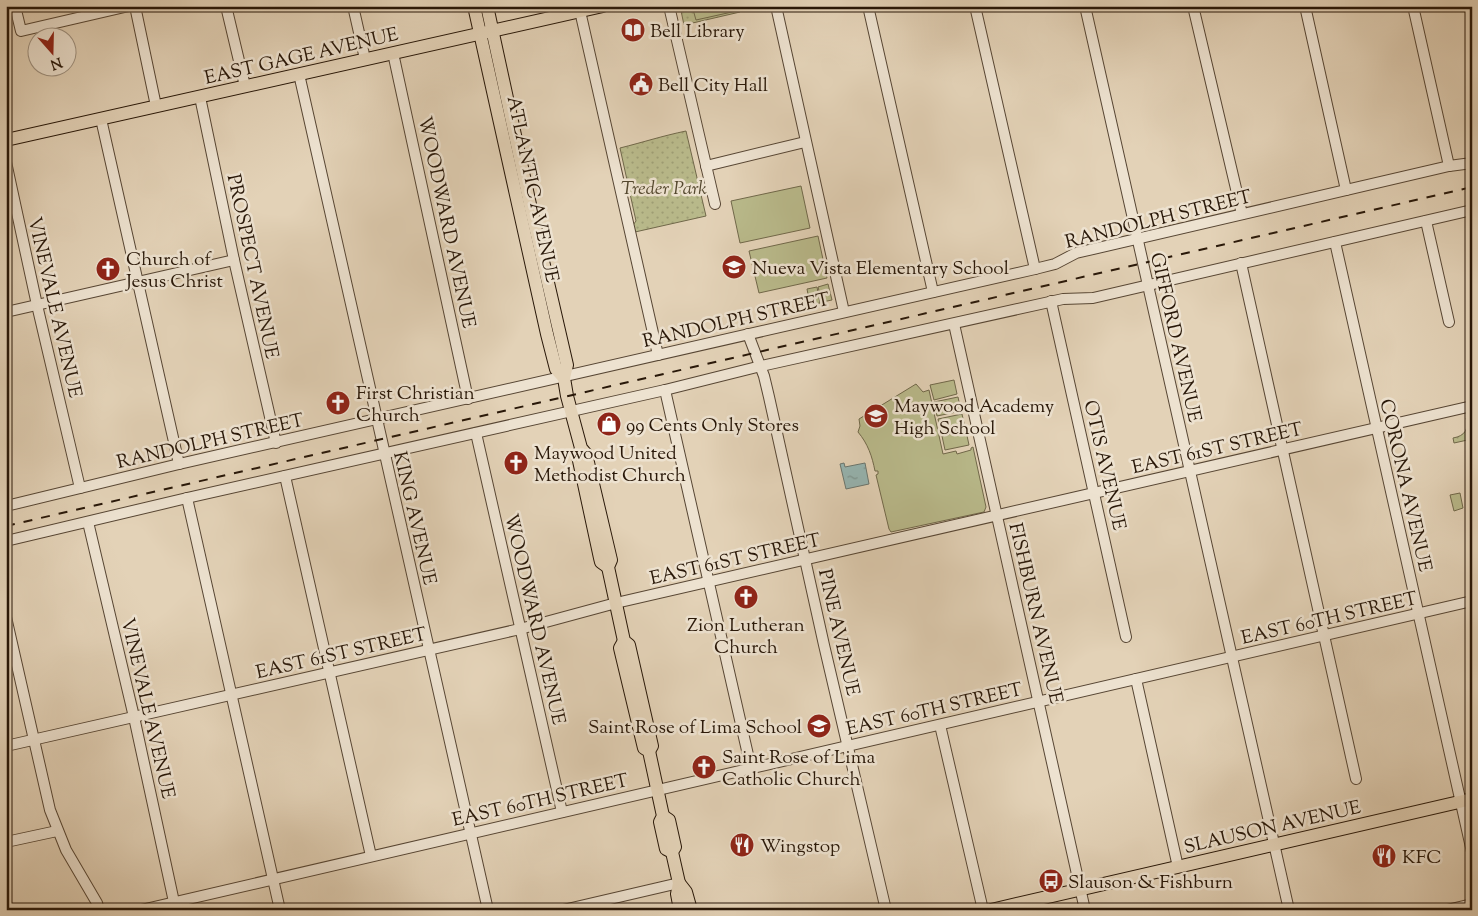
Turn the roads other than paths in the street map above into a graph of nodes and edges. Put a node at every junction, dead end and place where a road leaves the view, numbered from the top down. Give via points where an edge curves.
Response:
1 (15, 6) edge
2 (129, 6) edge
3 (135, 6) edge
4 (226, 6) edge
5 (353, 6) edge
6 (474, 6) edge
7 (487, 6) edge
8 (603, 6) edge
9 (669, 6) edge
10 (776, 6) edge
11 (868, 6) edge
12 (975, 6) edge
13 (1085, 6) edge
14 (1194, 6) edge
15 (1305, 6) edge
16 (1413, 6) edge
17 (562, 11) edge
18 (580, 11) junction
19 (493, 31) junction
20 (480, 34) junction
21 (393, 53) junction
22 (365, 60) junction
23 (299, 74) junction
24 (245, 86) junction
25 (200, 96) junction
26 (156, 106) junction
27 (101, 119) junction
28 (6, 140) edge
29 (805, 142) junction
30 (6, 162) edge
31 (1472, 163) edge
32 (706, 166) junction
33 (1449, 166) junction
34 (1346, 190) junction
35 (715, 204) dead end
36 (1472, 210) edge
37 (1242, 214) junction
38 (1426, 221) junction
39 (1137, 238) junction
40 (1335, 242) junction
41 (234, 260) junction
42 (1241, 263) junction
43 (1035, 269) junction
44 (139, 282) junction
45 (1148, 285) junction
46 (933, 292) junction
47 (1051, 301) junction
48 (37, 305) junction
49 (6, 312) edge
50 (844, 312) junction
51 (1449, 322) dead end
52 (954, 324) junction
53 (748, 334) junction
54 (658, 355) junction
55 (761, 366) junction
56 (564, 378) junction
57 (665, 390) junction
58 (468, 399) junction
59 (1472, 406) edge
60 (571, 410) junction
61 (377, 420) junction
62 (1377, 428) junction
63 (476, 433) junction
64 (276, 443) junction
65 (1283, 450) junction
66 (384, 454) junction
67 (179, 464) junction
68 (1190, 472) junction
69 (285, 476) junction
70 (80, 488) junction
71 (1094, 493) junction
72 (187, 498) junction
73 (6, 506) edge
74 (998, 516) junction
75 (88, 522) junction
76 (6, 542) edge
77 (806, 559) junction
78 (709, 583) junction
79 (1472, 601) edge
80 (616, 603) junction
81 (1418, 614) junction
82 (6, 617) edge
83 (520, 629) junction
84 (1324, 636) junction
85 (1126, 637) dead end
86 (428, 650) junction
87 (1232, 657) junction
88 (330, 672) junction
89 (1136, 679) junction
90 (232, 694) junction
91 (1039, 702) junction
92 (134, 717) junction
93 (940, 724) junction
94 (34, 740) junction
95 (6, 746) edge
96 (848, 746) junction
97 (751, 768) junction
98 (1356, 779) dead end
99 (658, 790) junction
100 (1466, 800) edge
101 (562, 812) junction
102 (58, 830) junction
103 (470, 834) junction
104 (6, 842) edge
105 (1274, 844) junction
106 (1472, 852) edge
107 (371, 856) junction
108 (1178, 867) junction
109 (272, 879) junction
110 (679, 883) junction
111 (1082, 890) junction
112 (174, 902) junction
113 (1472, 904) edge
114 (99, 910) edge
115 (141, 910) edge
116 (280, 910) edge
117 (488, 910) edge
118 (563, 910) edge
119 (680, 910) edge
120 (690, 910) edge
121 (886, 910) edge
122 (983, 910) edge
123 (991, 910) edge
124 (1085, 910) edge
125 (1289, 910) edge
126 (1447, 910) edge

1 - 2 street via 21,31
3 - 26 street
4 - 24 street
5 - 22 street
6 - 20 main road, ATLANTIC AVENUE
7 - 19 main road, ATLANTIC AVENUE
8 - 18 main road, EAST GAGE AVENUE
9 - 32 street
10 - 29 street
11 - 46 street
12 - 43 street
13 - 39 street, GIFFORD AVENUE
14 - 37 street
15 - 34 street
16 - 33 street
17 - 18 main road, EAST GAGE AVENUE
17 - 19 main road, EAST GAGE AVENUE
18 - 54 street
19 - 20 main road, EAST GAGE AVENUE
19 - 56 main road, ATLANTIC AVENUE via 567,366
20 - 21 main road, EAST GAGE AVENUE
20 - 56 main road, ATLANTIC AVENUE via 547,334 556,369
21 - 22 main road, EAST GAGE AVENUE
21 - 58 street, WOODWARD AVENUE
22 - 23 main road, EAST GAGE AVENUE
23 - 24 main road, EAST GAGE AVENUE
23 - 61 street, KING AVENUE
24 - 25 main road, EAST GAGE AVENUE
25 - 26 main road, EAST GAGE AVENUE
25 - 41 street, PROSPECT AVENUE
26 - 27 main road, EAST GAGE AVENUE
27 - 28 main road, EAST GAGE AVENUE
27 - 44 street
29 - 32 street
29 - 50 street
30 - 48 street, VINEVALE AVENUE
31 - 33 street, RANDOLPH STREET
32 - 35 street
33 - 34 street, RANDOLPH STREET
34 - 37 street, RANDOLPH STREET
36 - 38 street
37 - 39 street, RANDOLPH STREET
38 - 40 street
38 - 51 street
39 - 43 street, RANDOLPH STREET via 1076,253 1055,264
39 - 45 street, GIFFORD AVENUE
40 - 42 street
40 - 62 street, CORONA AVENUE
41 - 44 street
41 - 64 street, PROSPECT AVENUE
42 - 45 street
42 - 65 street
43 - 46 street, RANDOLPH STREET
44 - 48 street
44 - 67 street
45 - 47 street via 1093,298
45 - 68 street, GIFFORD AVENUE
46 - 50 street, RANDOLPH STREET
47 - 52 street
47 - 71 street, OTIS AVENUE
48 - 49 street
48 - 70 street, VINEVALE AVENUE
50 - 53 street, RANDOLPH STREET
52 - 55 street
52 - 74 street, FISHBURN AVENUE
53 - 54 street, RANDOLPH STREET
53 - 55 street, PINE AVENUE
54 - 56 street, RANDOLPH STREET
55 - 57 street
55 - 77 street, PINE AVENUE
56 - 58 street, RANDOLPH STREET
56 - 60 main road, ATLANTIC AVENUE
57 - 60 street
57 - 78 street
58 - 61 street, RANDOLPH STREET
59 - 62 street, EAST 61ST STREET
60 - 63 street
60 - 80 main road, ATLANTIC AVENUE via 581,448 578,456 587,500
61 - 64 street, RANDOLPH STREET
61 - 66 street, KING AVENUE
62 - 65 street, EAST 61ST STREET
62 - 81 street, CORONA AVENUE
63 - 66 street
63 - 83 street, WOODWARD AVENUE
64 - 67 street, RANDOLPH STREET
65 - 68 street, EAST 61ST STREET
65 - 84 street
66 - 69 street
66 - 86 street, KING AVENUE
67 - 70 street, RANDOLPH STREET
68 - 71 street, EAST 61ST STREET
68 - 87 street, GIFFORD AVENUE
69 - 72 street
69 - 88 street
70 - 73 street, RANDOLPH STREET
71 - 74 street, EAST 61ST STREET
71 - 85 street, OTIS AVENUE
72 - 75 street
72 - 90 street
74 - 77 street, EAST 61ST STREET
74 - 91 street, FISHBURN AVENUE
75 - 76 street
75 - 92 street, VINEVALE AVENUE
77 - 78 street, EAST 61ST STREET
77 - 96 street, PINE AVENUE
78 - 80 street, EAST 61ST STREET
78 - 97 street
79 - 81 street, EAST 60TH STREET
80 - 83 street, EAST 61ST STREET
80 - 99 main road, ATLANTIC AVENUE via 624,641 620,648 644,748 649,751
81 - 84 street, EAST 60TH STREET
81 - 100 street, CORONA AVENUE
82 - 94 street
83 - 86 street, EAST 61ST STREET
83 - 101 street, WOODWARD AVENUE
84 - 87 street, EAST 60TH STREET
84 - 98 street
86 - 88 street, EAST 61ST STREET
86 - 103 street, KING AVENUE
87 - 89 street, EAST 60TH STREET
87 - 105 street, GIFFORD AVENUE
88 - 90 street, EAST 61ST STREET
88 - 107 street
89 - 91 street, EAST 60TH STREET
89 - 108 street
90 - 92 street, EAST 61ST STREET
90 - 109 street
91 - 93 street, EAST 60TH STREET
91 - 111 street, FISHBURN AVENUE
92 - 94 street, EAST 61ST STREET
92 - 112 street, VINEVALE AVENUE
93 - 96 street, EAST 60TH STREET
93 - 122 street
94 - 95 street, EAST 61ST STREET
94 - 102 street via 50,810
96 - 97 street, EAST 60TH STREET
96 - 121 street, PINE AVENUE
97 - 99 street, EAST 60TH STREET
99 - 101 street, EAST 60TH STREET
99 - 110 main road, ATLANTIC AVENUE via 663,816 669,820
100 - 105 main road, SLAUSON AVENUE
100 - 106 street, CORONA AVENUE
101 - 103 street, EAST 60TH STREET
102 - 104 street
102 - 114 street
103 - 107 street, EAST 60TH STREET
103 - 117 street, KING AVENUE
105 - 108 main road, SLAUSON AVENUE
105 - 125 street, GIFFORD AVENUE
107 - 109 street, EAST 60TH STREET
108 - 111 main road, SLAUSON AVENUE
109 - 112 street, EAST 60TH STREET
109 - 116 street
110 - 118 street
110 - 119 main road via 676,894
110 - 120 main road via 686,892
111 - 123 main road, SLAUSON AVENUE
111 - 124 street, FISHBURN AVENUE
112 - 115 street, EAST 60TH STREET
113 - 126 street

